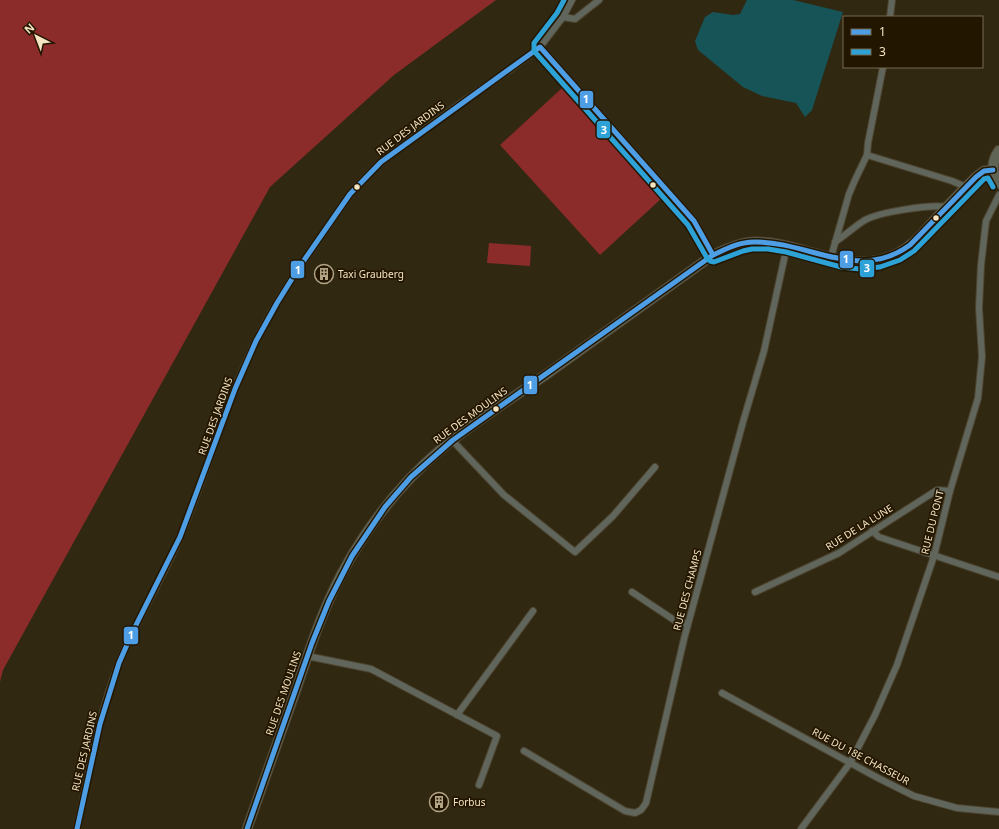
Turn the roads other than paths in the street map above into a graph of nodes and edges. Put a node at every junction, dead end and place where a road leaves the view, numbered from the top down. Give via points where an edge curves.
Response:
1 (572, 0) edge
2 (599, 0) edge
3 (892, 0) edge
4 (890, 16) edge
5 (563, 17) junction
6 (540, 47) junction
7 (883, 68) edge
8 (999, 151) edge
9 (867, 154) junction
10 (993, 170) junction
11 (999, 183) edge
12 (966, 187) junction
13 (999, 195) edge
14 (947, 207) junction
15 (835, 242) junction
16 (787, 246) junction
17 (713, 255) junction
18 (831, 257) junction
19 (452, 440) junction
20 (654, 467) dead end
21 (950, 491) junction
22 (872, 531) junction
23 (934, 556) junction
24 (999, 577) edge
25 (632, 592) dead end
26 (755, 592) dead end
27 (533, 611) dead end
28 (688, 624) junction
29 (307, 656) junction
30 (722, 693) dead end
31 (457, 715) junction
32 (524, 751) dead end
33 (850, 763) junction
34 (479, 785) dead end
35 (999, 812) edge
36 (77, 829) edge
37 (247, 829) edge
38 (801, 829) edge

1 - 5 street, RUE DES JARDINS
2 - 5 street via 575,19
3 - 4 street
5 - 6 street, RUE DES JARDINS
6 - 17 street via 694,221
6 - 36 street, RUE DES JARDINS via 394,152 364,178 350,194 270,314 232,395 179,540 119,664 99,723
7 - 9 street
8 - 10 main road via 994,160
9 - 12 street
9 - 15 street via 854,180
10 - 11 main road
10 - 12 main road, RUE DES MOULINS via 980,173
12 - 14 main road, RUE DES MOULINS
13 - 21 street, RUE DU PONT via 986,221 981,265 979,308 982,357 978,398
14 - 15 street via 905,210 872,218
14 - 18 main road, RUE DES MOULINS via 913,242 897,254 879,260 859,262
15 - 18 street
16 - 17 main road, RUE DES MOULINS via 752,242
16 - 18 main road, RUE DES MOULINS
16 - 28 street, RUE DES CHAMPS via 764,351
17 - 19 main road, RUE DES MOULINS
19 - 20 street via 504,495 575,552 613,516
19 - 29 main road, RUE DES MOULINS via 412,477 365,535 332,593
21 - 22 street, RUE DE LA LUNE via 937,490
21 - 23 street, RUE DU PONT
22 - 23 street via 879,537
22 - 26 street, RUE DE LA LUNE via 839,553
23 - 24 street
23 - 33 street, RUE DU PONT via 897,665
25 - 28 street, RUE DES CHAMPS via 674,620
27 - 31 street
28 - 32 street, RUE DES CHAMPS via 646,802 641,810 635,813 625,810
29 - 31 street via 371,669
29 - 37 main road, RUE DES MOULINS
30 - 33 street, RUE DU 18E CHASSEUR
31 - 34 street via 497,736
33 - 35 street, RUE DU 18E CHASSEUR via 914,796 957,808
33 - 38 street, RUE DU PONT

